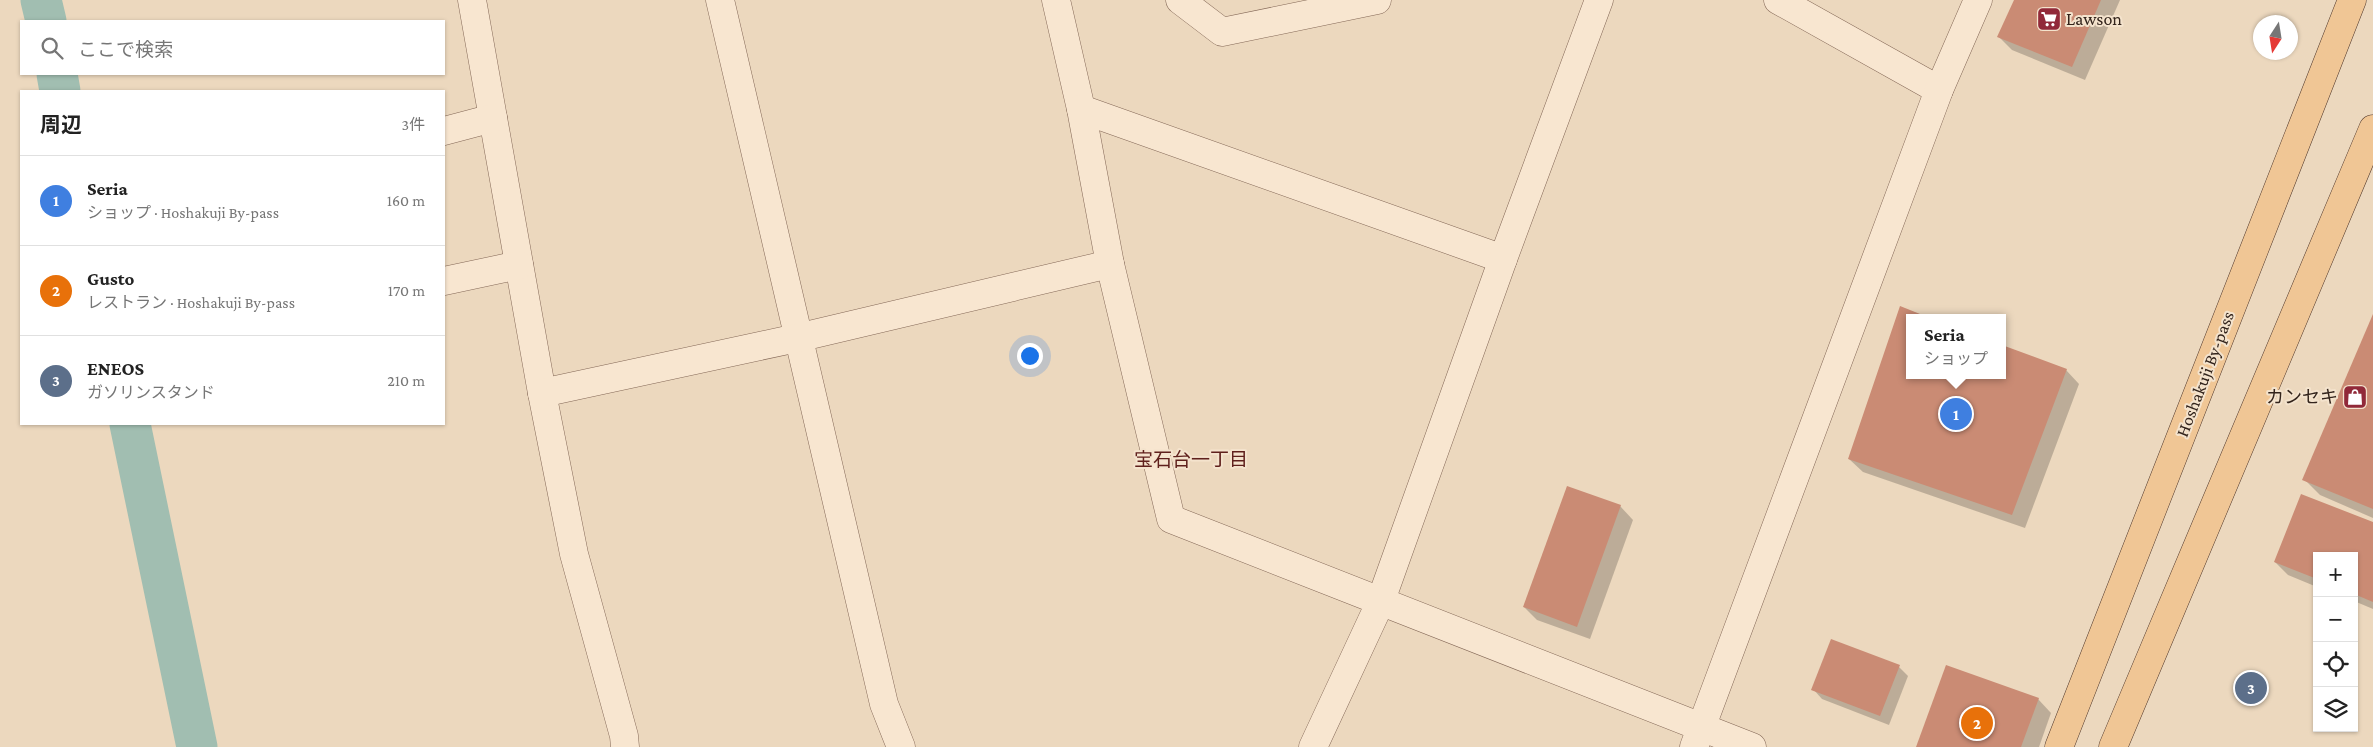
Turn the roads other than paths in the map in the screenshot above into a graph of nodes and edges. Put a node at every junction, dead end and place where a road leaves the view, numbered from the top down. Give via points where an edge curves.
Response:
1 (472, 0) edge
2 (720, 0) edge
3 (1056, 0) edge
4 (1180, 0) edge
5 (1377, 0) edge
6 (1599, 0) edge
7 (1778, 0) edge
8 (1978, 0) edge
9 (2352, 0) edge
10 (1939, 90) junction
11 (1081, 109) junction
12 (493, 118) junction
13 (2373, 129) edge
14 (445, 131) edge
15 (1503, 259) junction
16 (1110, 264) junction
17 (520, 265) junction
18 (445, 281) edge
19 (797, 338) junction
20 (542, 393) junction
21 (1380, 603) junction
22 (1698, 738) edge
23 (625, 747) edge
24 (901, 747) edge
25 (1313, 747) edge
26 (1752, 747) edge
27 (2059, 747) edge
28 (2113, 747) edge

1 - 12 street
2 - 19 street
3 - 11 street
4 - 5 street via 1222,32
6 - 15 street
7 - 10 street
8 - 10 street
9 - 27 main road, Hoshakuji By-pass
10 - 22 street
11 - 15 street
11 - 16 street
12 - 14 street
12 - 17 street
13 - 28 main road
15 - 21 street
16 - 19 street
16 - 21 street via 1171,519
17 - 18 street
17 - 20 street
19 - 20 street
19 - 24 street via 884,704
20 - 23 street via 574,554
21 - 22 street
21 - 25 street
22 - 26 street

